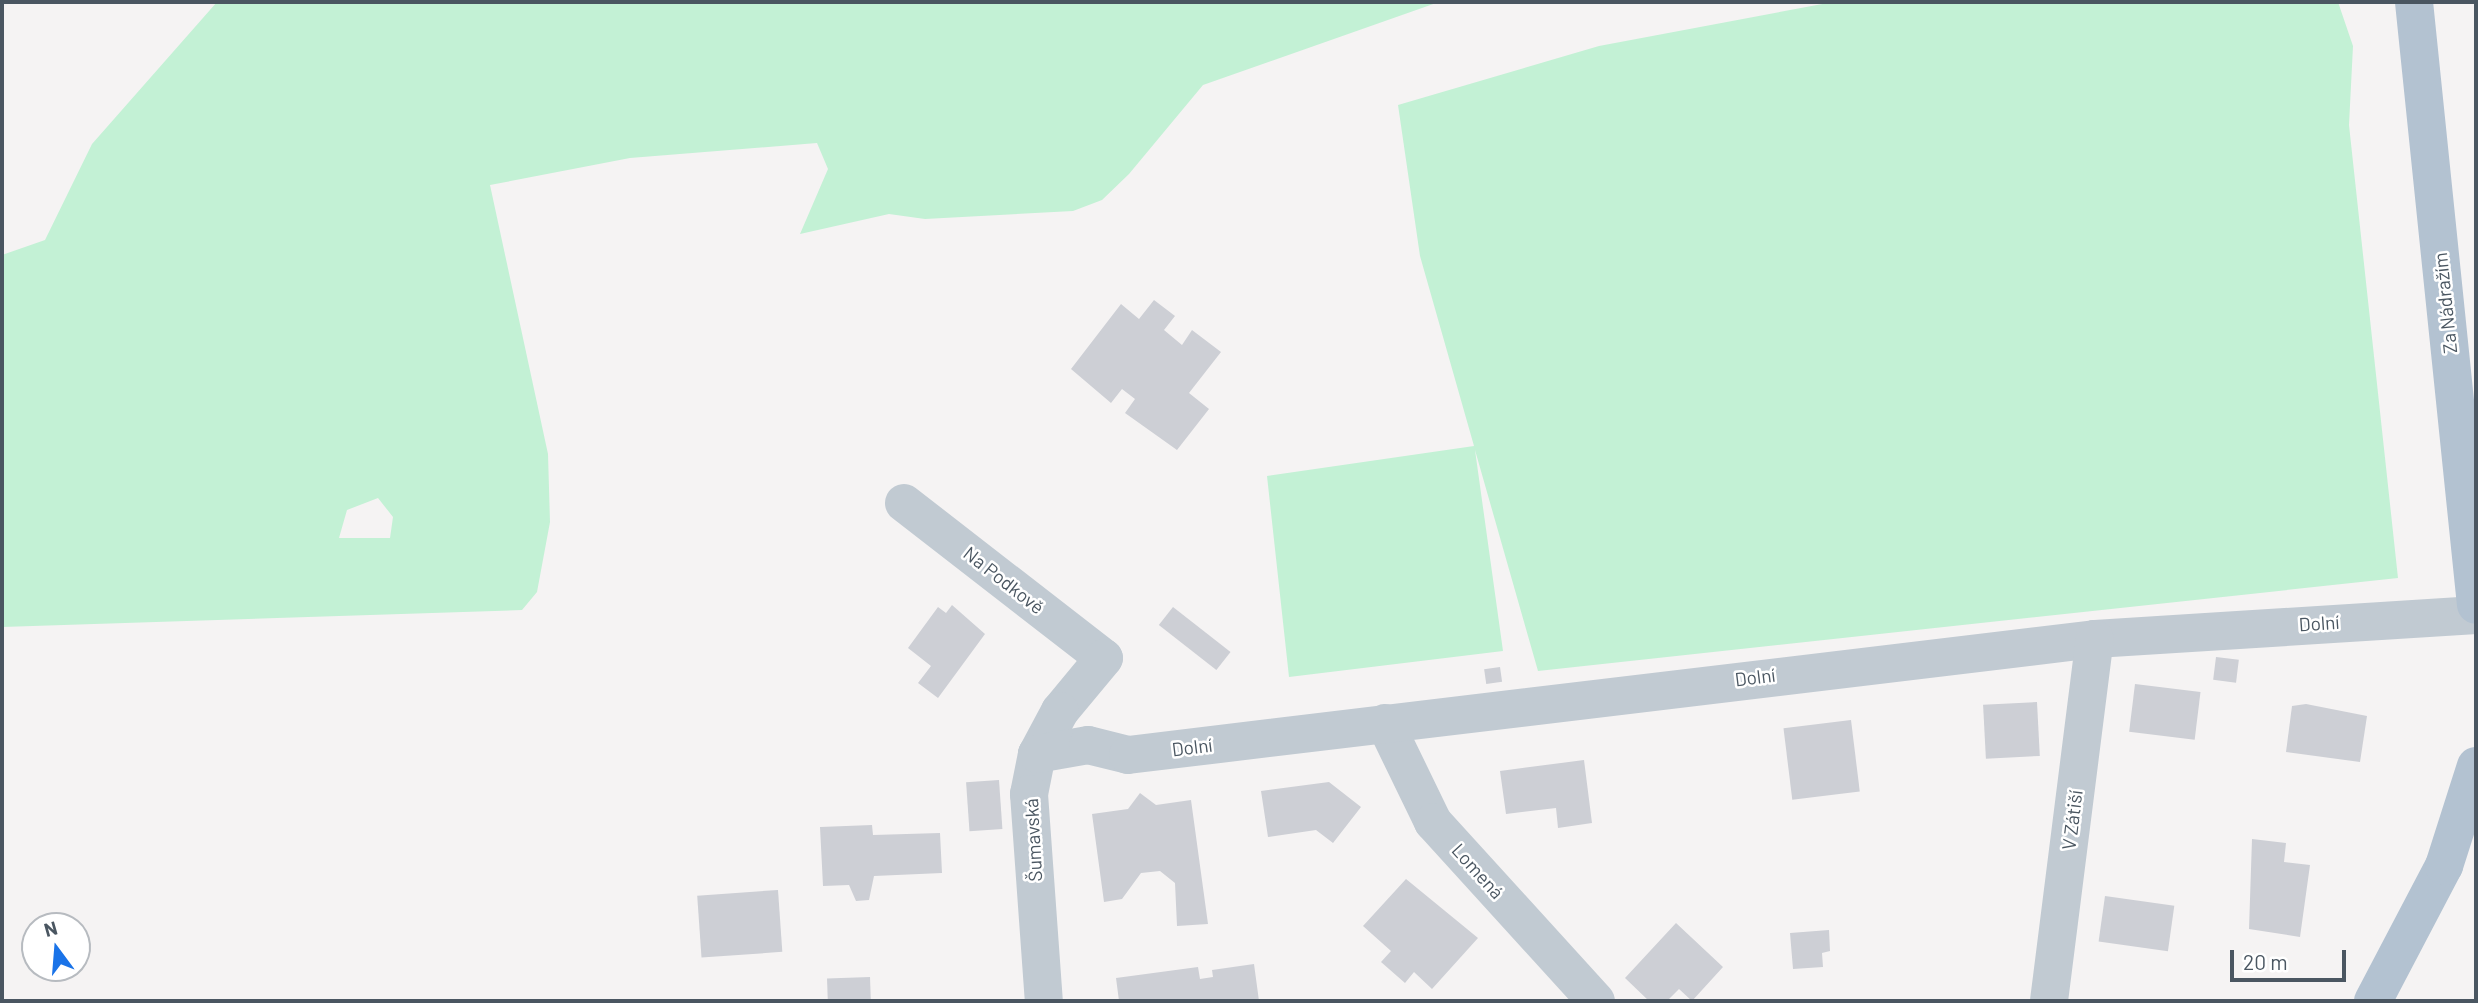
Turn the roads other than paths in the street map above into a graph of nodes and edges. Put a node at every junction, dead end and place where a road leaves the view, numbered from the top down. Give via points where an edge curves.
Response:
1 (2414, 2) edge
2 (904, 502) dead end
3 (2476, 605) edge
4 (2476, 615) edge
5 (2095, 639) junction
6 (1104, 658) joint
7 (1385, 723) junction
8 (1037, 754) junction
9 (2476, 766) edge
10 (1044, 1001) edge
11 (1596, 1001) edge
12 (2049, 1001) edge
13 (2373, 1001) edge

1 - 3 main road, Za Nádražím
2 - 6 street, Na Podkově
4 - 5 street, Dolní
5 - 7 street, Dolní
5 - 12 street, V Zátiší
6 - 8 street, Šumavská via 1060,711
7 - 8 street, Dolní via 1128,755 1088,745
7 - 11 street, Lomená via 1433,822
8 - 10 street, Šumavská via 1029,794
9 - 13 main road via 2444,866

